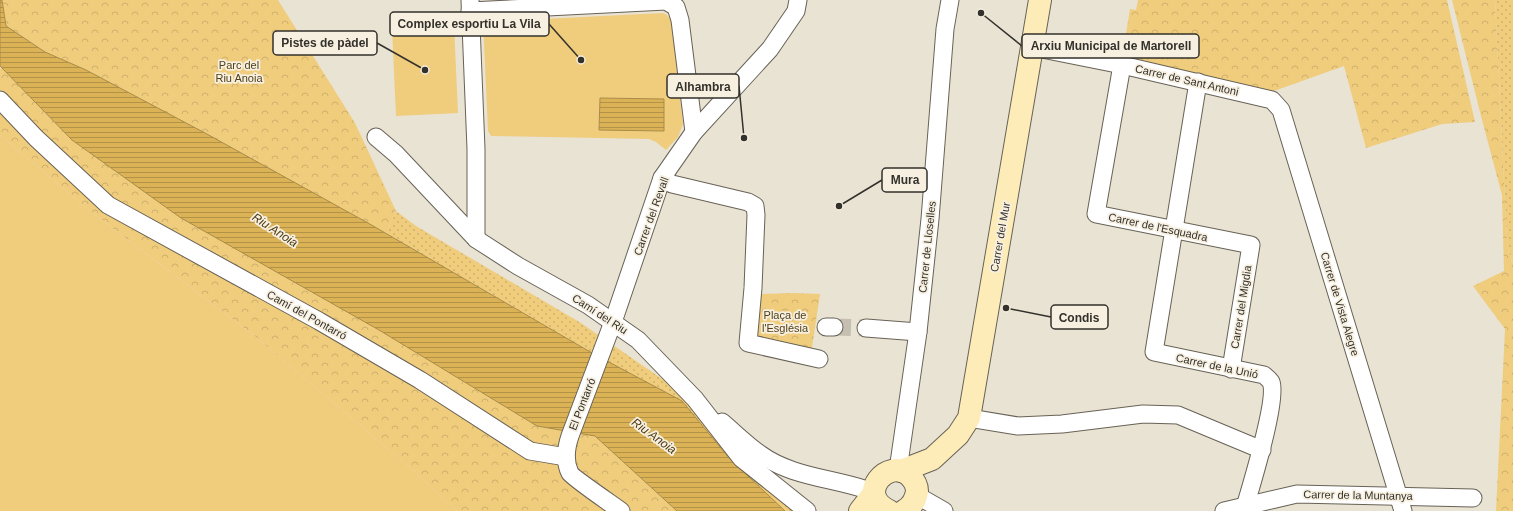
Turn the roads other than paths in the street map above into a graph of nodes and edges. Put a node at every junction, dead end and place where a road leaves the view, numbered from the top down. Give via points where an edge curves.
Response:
1 (798, 0) edge
2 (950, 0) edge
3 (1040, 0) edge
4 (470, 6) edge
5 (1032, 47) junction
6 (1122, 65) junction
7 (1198, 82) junction
8 (0, 100) edge
9 (1272, 100) joint
10 (694, 132) junction
11 (376, 137) dead end
12 (662, 178) junction
13 (1174, 230) junction
14 (476, 239) junction
15 (1251, 245) joint
16 (614, 322) junction
17 (866, 328) tunnel mouth
18 (918, 332) junction
19 (602, 352) joint
20 (819, 359) dead end
21 (1231, 369) junction
22 (695, 399) junction
23 (969, 418) junction
24 (1262, 450) junction
25 (566, 457) junction
26 (932, 460) junction
27 (899, 470) junction
28 (1473, 498) dead end
29 (892, 501) edge
30 (1400, 504) edge
31 (1246, 509) edge
32 (621, 511) edge
33 (807, 511) edge
34 (860, 511) edge
35 (944, 511) edge
36 (1224, 511) edge

1 - 10 street, Carrer del Revall via 796,11 770,49
2 - 18 street, Carrer de Lloselles via 945,29
3 - 5 main road, Carrer del Mur
4 - 10 street via 666,1 676,7 680,20
4 - 14 street via 476,149
5 - 6 street, Carrer de Sant Antoni
5 - 23 main road, Carrer del Mur
6 - 7 street, Carrer de Sant Antoni
6 - 13 street, Carrer de l'Esquadra via 1096,214
7 - 9 street, Carrer de Sant Antoni
7 - 13 street
8 - 25 street, Camí del Pontarró via 36,138 108,205 319,321 420,380 530,451
9 - 30 street, Carrer de Vista Alegre via 1281,110
10 - 12 street, Carrer del Revall
11 - 14 street, Camí del Riu via 396,154
12 - 16 street, Carrer del Revall
12 - 20 street via 672,184 748,202 754,206 756,215 748,344
13 - 15 street, Carrer de l'Esquadra
13 - 21 street, Carrer de la Unió via 1154,352
14 - 16 street, Camí del Riu
15 - 21 street, Carrer del Migdia
16 - 19 street, Carrer del Revall
16 - 22 street, Camí del Riu via 646,347
17 - 18 street
18 - 27 street, Carrer de Lloselles
19 - 25 street, El Pontarró via 570,436
21 - 24 street, Carrer de la Unió via 1264,375 1271,382 1272,393
22 - 29 street via 761,455 785,467 864,490
22 - 33 street, Camí del Riu via 741,458
23 - 24 street via 1018,426 1062,424 1144,414 1178,415
23 - 26 main road, Carrer del Mur via 958,435
24 - 31 street, Carrer de la Unió
25 - 32 street via 571,474
26 - 27 main road
26 - 29 main road
27 - 29 main road via 889,472 879,479
27 - 29 main road via 914,480
28 - 30 street, Carrer de la Muntanya
29 - 34 main road
29 - 35 street
30 - 31 street, Carrer de la Muntanya via 1297,494
31 - 36 street, Carrer de la Muntanya

